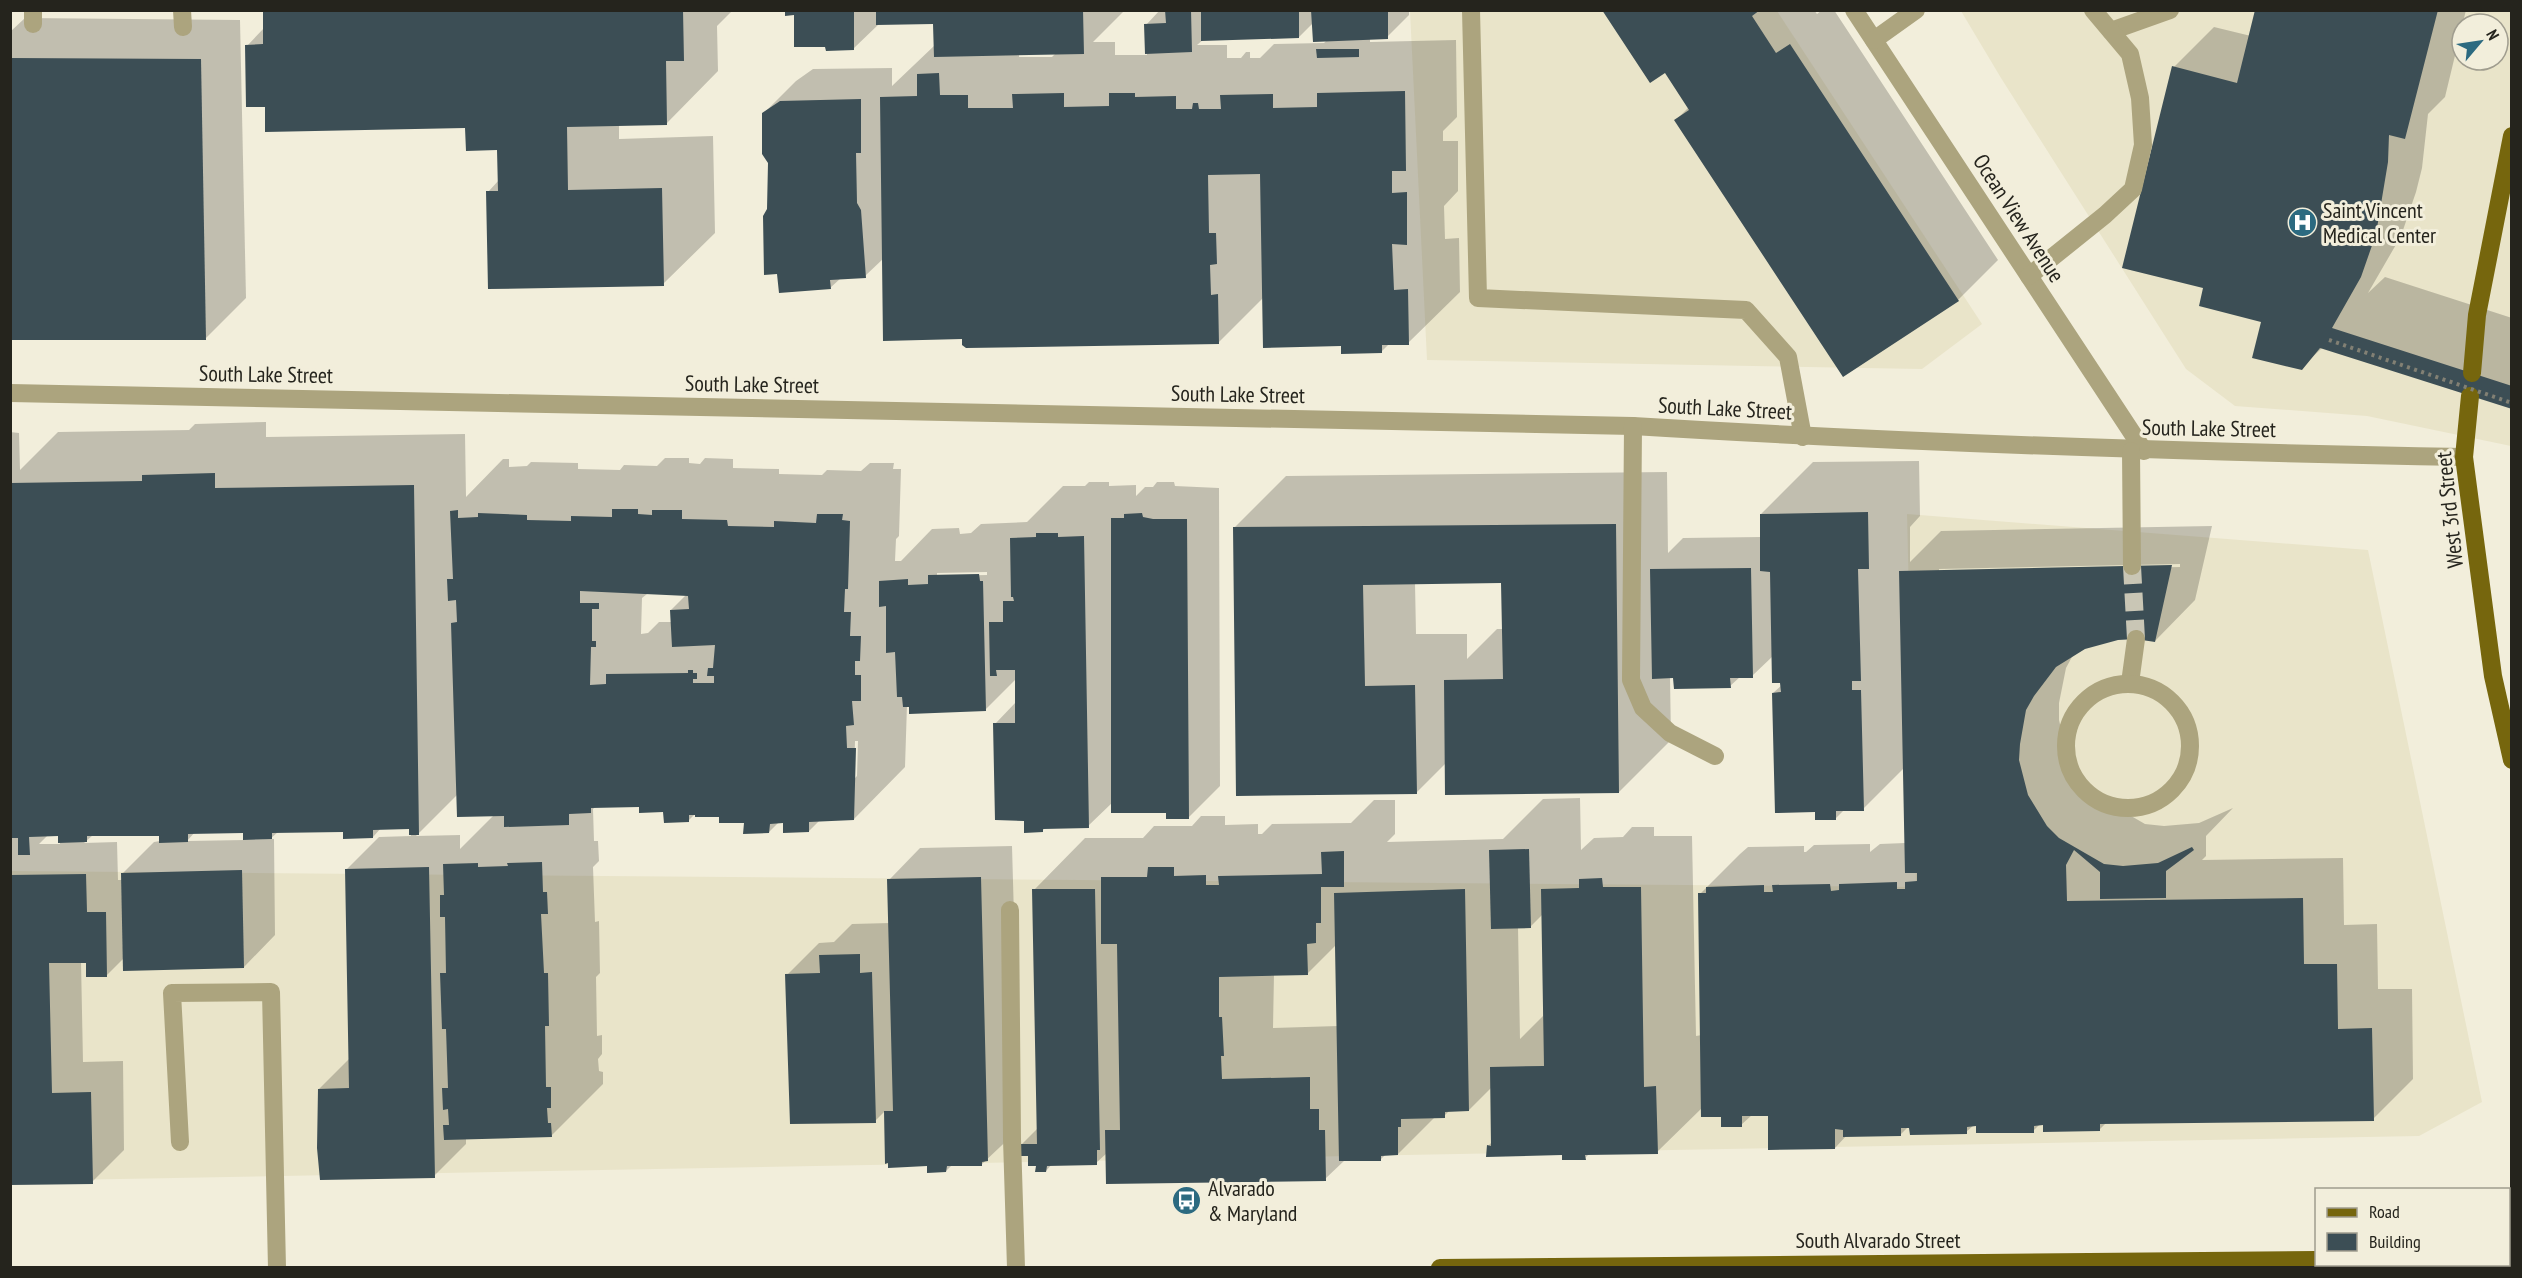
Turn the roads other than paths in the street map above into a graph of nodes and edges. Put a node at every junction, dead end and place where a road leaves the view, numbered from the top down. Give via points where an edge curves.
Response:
1 (1472, 10) edge
2 (1854, 10) edge
3 (1916, 10) edge
4 (2093, 10) edge
5 (2170, 10) edge
6 (2111, 31) junction
7 (1874, 40) junction
8 (2511, 136) edge
9 (2029, 276) junction
10 (2472, 373) dead end
11 (10, 393) edge
12 (2470, 396) dead end
13 (1633, 426) junction
14 (1803, 437) junction
15 (2137, 451) junction
16 (2464, 457) junction
17 (2132, 566) tunnel mouth
18 (2136, 639) tunnel mouth
19 (2130, 683) junction
20 (1715, 756) dead end
21 (2511, 760) edge
22 (1010, 910) dead end
23 (180, 1142) dead end
24 (2315, 1260) edge
25 (1877, 1266) edge
26 (1522, 1267) edge
27 (277, 1268) edge
28 (1016, 1268) edge
29 (1440, 1268) edge

1 - 14 street via 1479,298 1746,310 1788,357
2 - 7 street, Ocean View Avenue
3 - 7 street
4 - 6 street
5 - 6 street
6 - 9 street via 2130,54 2140,98 2143,145 2133,189
7 - 9 street, Ocean View Avenue
8 - 10 main road via 2477,315
9 - 15 street, Ocean View Avenue
11 - 13 street, South Lake Street
12 - 16 main road, West 3rd Street
13 - 14 street, South Lake Street
13 - 20 street via 1631,680 1643,708 1670,733
14 - 15 street, South Lake Street
15 - 16 street, South Lake Street
15 - 17 street
16 - 21 main road, West 3rd Street via 2493,676
18 - 19 street
19 - 19 street via 2110,686 2078,707 2069,725 2066,744 2067,764 2076,782 2107,806 2128,809 2149,806 2168,795 2182,779 2190,758 2190,737 2183,716 2170,699 2151,688
22 - 28 street
23 - 27 street via 172,993 271,992
24 - 25 main road, South Alvarado Street
25 - 26 main road, South Alvarado Street
26 - 29 main road, South Alvarado Street

